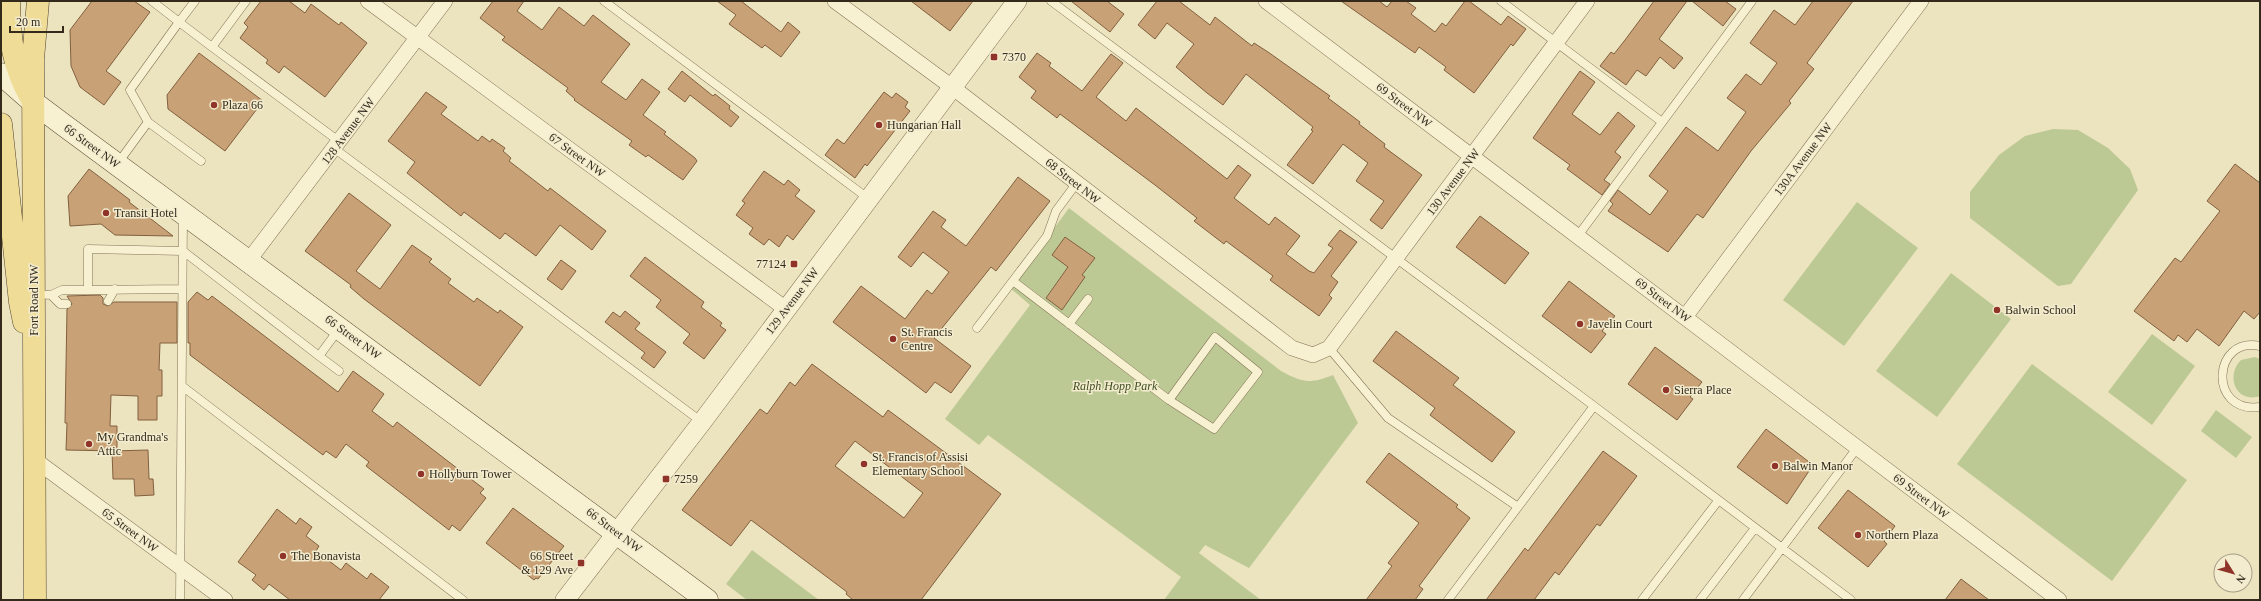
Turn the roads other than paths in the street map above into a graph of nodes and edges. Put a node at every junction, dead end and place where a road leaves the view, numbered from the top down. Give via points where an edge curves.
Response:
1 (9, 1) edge
2 (38, 1) edge
3 (54, 1) edge
4 (152, 1) edge
5 (195, 1) edge
6 (246, 1) edge
7 (368, 1) edge
8 (445, 1) edge
9 (604, 1) edge
10 (835, 1) edge
11 (1017, 1) edge
12 (1051, 1) edge
13 (1266, 1) edge
14 (1500, 1) edge
15 (1587, 1) edge
16 (1752, 1) edge
17 (1921, 1) edge
18 (180, 22) junction
19 (37, 30) junction
20 (418, 38) junction
21 (1556, 43) junction
22 (212, 47) junction
23 (1, 74) edge
24 (952, 87) junction
25 (33, 102) junction
26 (148, 122) junction
27 (1662, 122) junction
28 (1, 124) edge
29 (338, 146) junction
30 (1472, 157) junction
31 (201, 162) dead end
32 (118, 164) junction
33 (1076, 184) junction
34 (869, 199) junction
35 (183, 212) junction
36 (1577, 236) junction
37 (183, 251) junction
38 (1396, 258) junction
39 (249, 260) junction
40 (1013, 281) junction
41 (115, 289) junction
42 (182, 289) junction
43 (88, 290) junction
44 (43, 295) junction
45 (1088, 299) dead end
46 (108, 301) dead end
47 (67, 304) dead end
48 (786, 309) junction
49 (1685, 317) junction
50 (1069, 324) junction
51 (340, 328) junction
52 (977, 328) dead end
53 (2260, 346) edge
54 (1329, 348) junction
55 (1313, 355) joint
56 (319, 356) junction
57 (34, 366) junction
58 (339, 371) dead end
59 (182, 386) junction
60 (1169, 400) junction
61 (1594, 406) junction
62 (2260, 409) edge
63 (702, 422) junction
64 (1857, 448) junction
65 (35, 460) junction
66 (1718, 501) junction
67 (1518, 507) junction
68 (1755, 528) junction
69 (617, 532) junction
70 (1782, 548) junction
71 (179, 566) junction
72 (35, 600) edge
73 (180, 600) edge
74 (226, 600) edge
75 (463, 600) edge
76 (565, 600) edge
77 (707, 600) edge
78 (1448, 600) edge
79 (1642, 600) edge
80 (1700, 600) edge
81 (1743, 600) edge
82 (1851, 600) edge
83 (2059, 600) edge

1 - 25 main road via 14,61
2 - 19 main road, Fort Road NW
3 - 19 main road
4 - 18 lane
5 - 18 lane
6 - 22 lane
7 - 20 street, 67 Street NW
8 - 20 street, 128 Avenue NW
9 - 34 lane
10 - 24 street, 68 Street NW
11 - 24 street, 129 Avenue NW
12 - 38 lane
13 - 30 street, 69 Street NW
14 - 21 lane
15 - 21 street, 130 Avenue NW
16 - 27 lane
17 - 49 street, 130A Avenue NW
18 - 22 lane
18 - 26 lane via 130,90
19 - 25 main road, Fort Road NW via 33,58
20 - 29 street, 128 Avenue NW
20 - 48 street, 67 Street NW
21 - 27 lane
21 - 30 street, 130 Avenue NW
22 - 29 lane
23 - 25 main road, 66 Street NW
24 - 33 street, 68 Street NW
24 - 34 street, 129 Avenue NW
25 - 32 main road, 66 Street NW
25 - 44 main road, Fort Road NW
26 - 31 lane
26 - 32 lane
27 - 36 lane
28 - 57 main road via 20,302
29 - 39 street, 128 Avenue NW
29 - 63 lane
30 - 36 street, 69 Street NW
30 - 38 street, 130 Avenue NW
32 - 35 main road, 66 Street NW
33 - 40 lane via 1056,211 1047,236
33 - 55 street, 68 Street NW via 1292,348
34 - 48 street, 129 Avenue NW
35 - 37 lane
35 - 39 main road, 66 Street NW
36 - 49 street, 69 Street NW
37 - 42 lane
37 - 43 lane via 88,250
37 - 56 lane
38 - 54 street, 130 Avenue NW
38 - 61 lane
39 - 51 main road, 66 Street NW
40 - 50 lane
40 - 52 lane
41 - 42 lane
41 - 43 lane
41 - 46 lane
42 - 59 lane
43 - 44 lane via 62,290
44 - 47 lane via 60,304
44 - 57 main road, Fort Road NW
45 - 50 lane
48 - 63 street, 129 Avenue NW
49 - 64 street, 69 Street NW
50 - 60 lane
51 - 56 lane
51 - 69 main road, 66 Street NW
53 - 62 lane via 2247,346 2232,353 2223,368 2222,377 2227,394 2233,401 2245,407
54 - 55 street, 130 Avenue NW
54 - 67 lane via 1388,418
56 - 58 lane
57 - 65 main road, Fort Road NW
59 - 71 lane
59 - 75 lane
60 - 60 lane via 1214,430 1258,372 1215,337
61 - 66 lane
61 - 67 lane
63 - 69 street, 129 Avenue NW
64 - 70 lane
64 - 83 street, 69 Street NW
65 - 71 street, 65 Street NW
65 - 72 main road, Fort Road NW
66 - 68 lane
66 - 79 lane
67 - 78 lane
68 - 70 lane
68 - 80 lane
69 - 76 street, 129 Avenue NW
69 - 77 main road, 66 Street NW
70 - 81 lane
70 - 82 lane
71 - 73 lane
71 - 74 street, 65 Street NW

